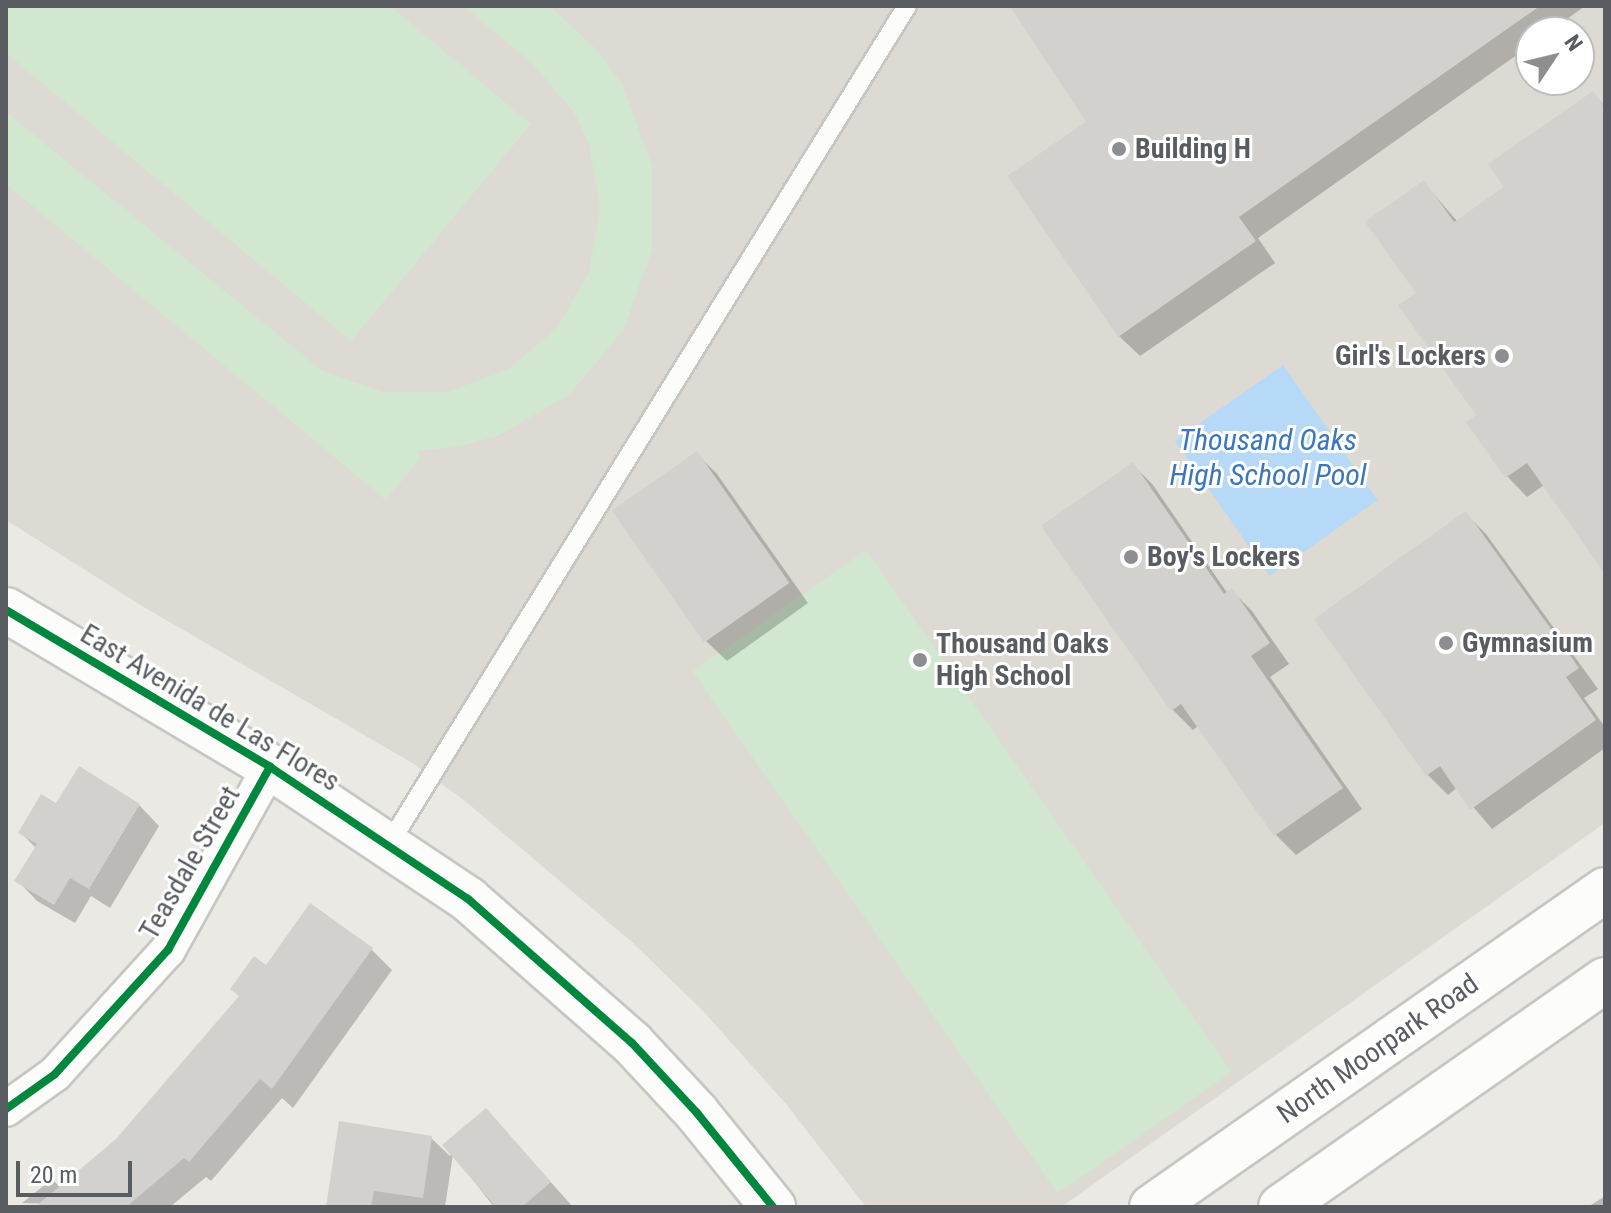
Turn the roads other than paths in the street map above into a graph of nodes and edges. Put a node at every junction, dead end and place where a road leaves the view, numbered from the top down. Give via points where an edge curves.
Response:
1 (907, 6) edge
2 (6, 610) edge
3 (270, 767) junction
4 (389, 844) junction
5 (1605, 890) edge
6 (1605, 980) edge
7 (6, 1109) edge
8 (773, 1207) edge
9 (1152, 1207) edge
10 (1281, 1207) edge

1 - 4 lane
2 - 3 street, East Avenida de Las Flores
3 - 4 street, East Avenida de Las Flores
3 - 7 street, Teasdale Street via 168,950 55,1074
4 - 8 street, East Avenida de Las Flores via 468,899 632,1043
5 - 9 street, North Moorpark Road
6 - 10 street

